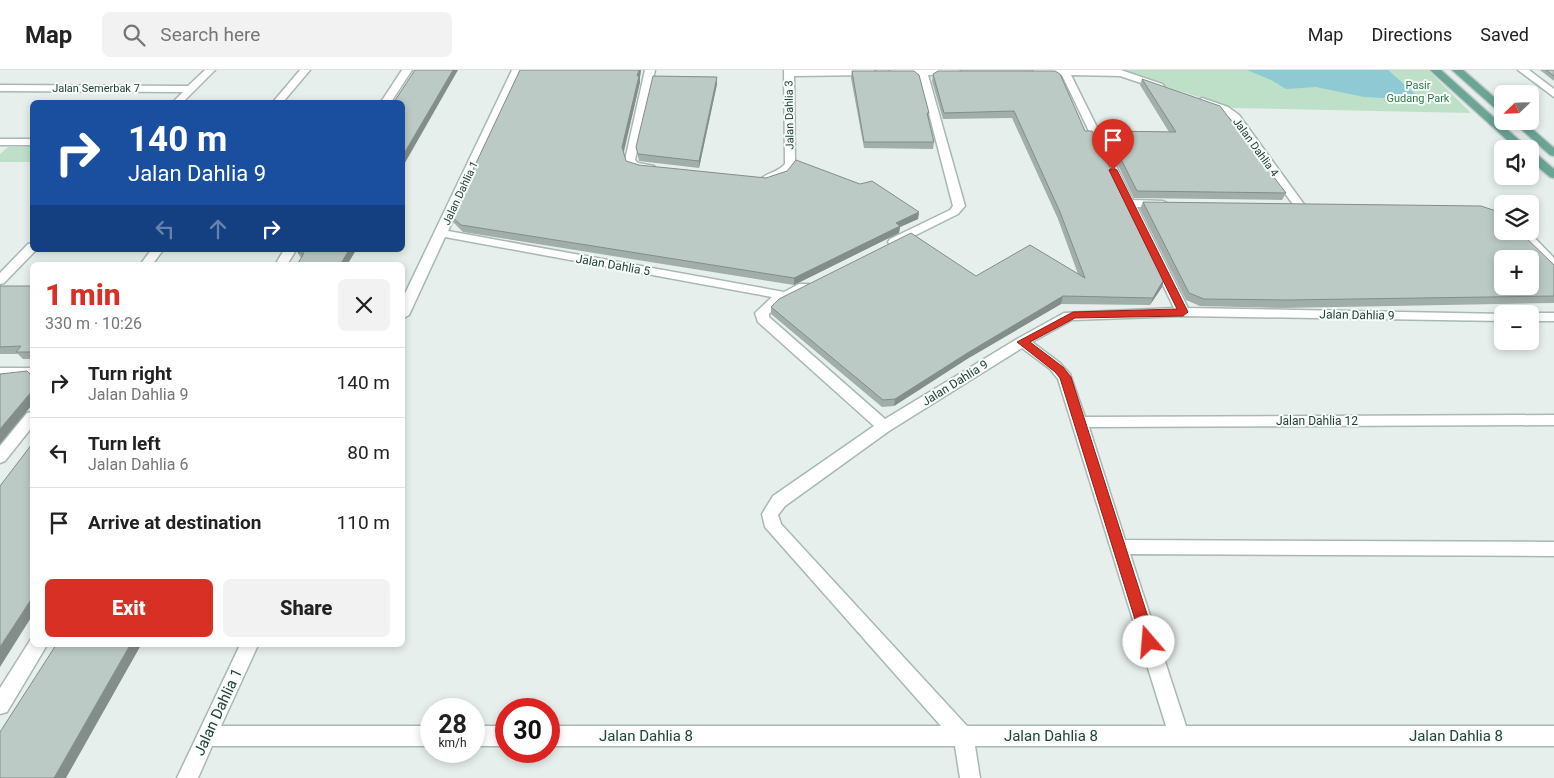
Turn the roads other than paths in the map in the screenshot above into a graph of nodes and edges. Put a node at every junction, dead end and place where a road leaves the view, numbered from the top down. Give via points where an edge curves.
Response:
1 (210, 70) edge
2 (305, 70) edge
3 (406, 70) edge
4 (517, 70) edge
5 (650, 70) edge
6 (1435, 70) edge
7 (1457, 70) edge
8 (1523, 70) edge
9 (789, 71) edge
10 (923, 72) junction
11 (970, 72) edge
12 (1027, 72) edge
13 (1065, 72) junction
14 (0, 88) edge
15 (1550, 88) edge
16 (191, 89) junction
17 (1174, 91) edge
18 (1554, 94) edge
19 (1192, 98) edge
20 (180, 100) edge
21 (280, 100) edge
22 (387, 100) edge
23 (1494, 102) edge
24 (1527, 130) edge
25 (1514, 140) edge
26 (0, 142) edge
27 (30, 142) edge
28 (1554, 153) edge
29 (1539, 162) edge
30 (659, 169) edge
31 (1554, 175) edge
32 (754, 178) edge
33 (1129, 203) junction
34 (1179, 204) edge
35 (1299, 205) edge
36 (441, 233) junction
37 (1530, 240) edge
38 (883, 248) edge
39 (30, 250) edge
40 (1554, 265) edge
41 (812, 283) edge
42 (3, 284) edge
43 (786, 296) junction
44 (405, 309) edge
45 (1183, 312) junction
46 (1494, 317) edge
47 (1539, 317) edge
48 (1554, 317) edge
49 (1022, 342) junction
50 (0, 373) edge
51 (30, 373) edge
52 (30, 420) edge
53 (1554, 420) edge
54 (1080, 422) junction
55 (884, 427) junction
56 (0, 458) edge
57 (1119, 547) junction
58 (1554, 549) edge
59 (37, 647) edge
60 (248, 647) edge
61 (0, 704) edge
62 (207, 736) junction
63 (420, 736) edge
64 (560, 736) edge
65 (963, 736) junction
66 (1179, 736) junction
67 (1554, 736) edge
68 (187, 778) edge
69 (970, 778) edge

1 - 16 street
2 - 21 street
3 - 22 street
4 - 36 street, Jalan Dahlia 1
5 - 30 street via 630,160 636,166
6 - 25 main road
7 - 23 main road
8 - 15 street
9 - 10 street
9 - 32 street, Jalan Dahlia 3 via 790,165 771,179
10 - 11 street
10 - 38 street via 959,206 954,212
12 - 13 street
13 - 17 street via 1124,74
13 - 33 street
14 - 16 street, Jalan Semerbak 7
15 - 18 street
16 - 20 street
19 - 35 street, Jalan Dahlia 4 via 1224,109 1235,117
24 - 28 main road
26 - 27 street
29 - 31 main road
33 - 34 street
33 - 45 street
36 - 43 street, Jalan Dahlia 5
36 - 44 street, Jalan Dahlia 1
37 - 40 street
39 - 42 street
41 - 43 street
43 - 55 street via 763,310 765,321
45 - 46 street, Jalan Dahlia 9
45 - 49 street, Jalan Dahlia 9 via 1073,315
47 - 48 street
49 - 54 street via 1062,373
49 - 55 street, Jalan Dahlia 9
50 - 51 street
52 - 56 street
53 - 54 street, Jalan Dahlia 12
54 - 57 street
55 - 65 street, Jalan Dahlia 9 via 779,501 770,514 773,527
57 - 58 street
57 - 66 street
59 - 61 street
60 - 62 street, Jalan Dahlia 1
62 - 63 street
62 - 68 street, Jalan Dahlia 1
64 - 65 street, Jalan Dahlia 8
65 - 66 street, Jalan Dahlia 8
65 - 69 street
66 - 67 street, Jalan Dahlia 8

